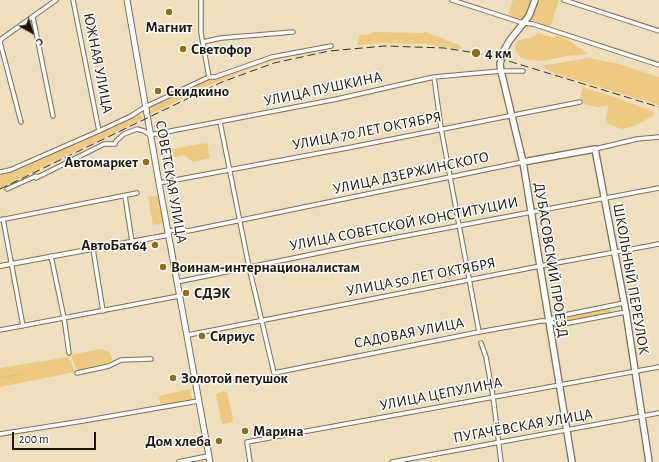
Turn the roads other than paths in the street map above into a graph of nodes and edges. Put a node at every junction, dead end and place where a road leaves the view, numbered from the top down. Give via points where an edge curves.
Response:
1 (56, 0) edge
2 (73, 0) edge
3 (127, 0) edge
4 (201, 0) edge
5 (455, 0) edge
6 (534, 0) edge
7 (564, 0) edge
8 (33, 17) junction
9 (523, 23) junction
10 (659, 31) edge
11 (293, 32) dead end
12 (0, 41) edge
13 (203, 42) junction
14 (331, 46) dead end
15 (659, 66) edge
16 (500, 71) junction
17 (523, 71) dead end
18 (209, 77) junction
19 (434, 77) junction
20 (580, 102) dead end
21 (145, 107) junction
22 (512, 114) junction
23 (53, 116) dead end
24 (21, 122) dead end
25 (220, 122) junction
26 (441, 128) junction
27 (99, 131) junction
28 (150, 135) junction
29 (659, 137) edge
30 (595, 149) junction
31 (523, 162) junction
32 (230, 171) junction
33 (0, 172) edge
34 (450, 178) junction
35 (159, 183) junction
36 (659, 188) edge
37 (7, 189) dead end
38 (137, 193) dead end
39 (125, 196) junction
40 (604, 198) junction
41 (531, 212) junction
42 (2, 219) edge
43 (240, 221) junction
44 (458, 226) junction
45 (168, 233) junction
46 (132, 242) junction
47 (659, 244) edge
48 (92, 249) junction
49 (614, 251) junction
50 (51, 256) junction
51 (12, 264) junction
52 (0, 266) edge
53 (540, 266) junction
54 (249, 267) junction
55 (469, 280) junction
56 (177, 282) junction
57 (179, 296) junction
58 (624, 303) junction
59 (103, 310) junction
60 (626, 312) junction
61 (64, 318) junction
62 (261, 321) junction
63 (549, 321) junction
64 (23, 326) junction
65 (0, 330) edge
66 (479, 332) junction
67 (188, 335) junction
68 (482, 343) dead end
69 (69, 354) dead end
70 (151, 359) dead end
71 (659, 367) edge
72 (635, 371) junction
73 (77, 373) dead end
74 (560, 385) junction
75 (493, 396) junction
76 (198, 401) junction
77 (659, 413) edge
78 (642, 416) junction
79 (567, 431) junction
80 (0, 434) edge
81 (498, 443) junction
82 (209, 456) junction
83 (179, 462) edge
84 (210, 462) edge
85 (250, 462) edge
86 (392, 462) edge
87 (501, 462) edge
88 (572, 462) edge
89 (649, 462) edge

1 - 8 street
2 - 27 street, ЮЖНАЯ УЛИЦА
3 - 21 main road, СОВЕТСКАЯ УЛИЦА
4 - 13 street
5 - 9 street
6 - 9 main road, ДУБАСОВСКИЙ ПРОЕЗД via 529,16
7 - 10 street
8 - 12 street
8 - 23 street
9 - 15 street via 533,24
9 - 16 main road, ДУБАСОВСКИЙ ПРОЕЗД via 506,46
11 - 13 street
12 - 24 street
13 - 18 street
14 - 18 street via 272,57
16 - 17 street, УЛИЦА ПУШКИНА
16 - 19 street, УЛИЦА ПУШКИНА
16 - 22 main road, ДУБАСОВСКИЙ ПРОЕЗД
18 - 21 street
19 - 25 street, УЛИЦА ПУШКИНА
19 - 26 street
20 - 22 street, УЛИЦА 70 ЛЕТ ОКТЯБРЯ
21 - 27 street
21 - 28 main road, СОВЕТСКАЯ УЛИЦА
22 - 26 street, УЛИЦА 70 ЛЕТ ОКТЯБРЯ
22 - 31 main road, ДУБАСОВСКИЙ ПРОЕЗД
25 - 28 street, УЛИЦА ПУШКИНА
25 - 32 street
26 - 32 street, УЛИЦА 70 ЛЕТ ОКТЯБРЯ
26 - 34 street
27 - 33 street
28 - 35 main road, СОВЕТСКАЯ УЛИЦА
28 - 37 street via 137,129 130,131 115,144 104,144 36,178
29 - 30 street, УЛИЦА ДЗЕРЖИНСКОГО via 637,139
30 - 31 main road, УЛИЦА ДЗЕРЖИНСКОГО
30 - 40 main road, ШКОЛЬНЫЙ ПЕРЕУЛОК
31 - 34 street, УЛИЦА ДЗЕРЖИНСКОГО
31 - 41 main road, ДУБАСОВСКИЙ ПРОЕЗД
32 - 35 street, УЛИЦА 70 ЛЕТ ОКТЯБРЯ
32 - 43 street
34 - 43 street, УЛИЦА ДЗЕРЖИНСКОГО
34 - 44 street
35 - 45 main road, СОВЕТСКАЯ УЛИЦА
36 - 40 street, УЛИЦА СОВЕТСКОЙ КОНСТИТУЦИИ
38 - 39 street
39 - 42 street
39 - 46 street
40 - 41 street, УЛИЦА СОВЕТСКОЙ КОНСТИТУЦИИ
40 - 49 main road, ШКОЛЬНЫЙ ПЕРЕУЛОК
41 - 44 street, УЛИЦА СОВЕТСКОЙ КОНСТИТУЦИИ
41 - 53 main road, ДУБАСОВСКИЙ ПРОЕЗД
42 - 51 street
43 - 45 street, УЛИЦА ДЗЕРЖИНСКОГО
43 - 54 street
44 - 54 street, УЛИЦА СОВЕТСКОЙ КОНСТИТУЦИИ
44 - 55 street
45 - 46 street
45 - 56 main road, СОВЕТСКАЯ УЛИЦА
46 - 48 street
47 - 49 street, УЛИЦА 50 ЛЕТ ОКТЯБРЯ
48 - 50 street
48 - 59 street
49 - 53 street, УЛИЦА 50 ЛЕТ ОКТЯБРЯ
49 - 58 main road, ШКОЛЬНЫЙ ПЕРЕУЛОК
50 - 51 street
50 - 61 street
51 - 52 street
51 - 64 street
53 - 55 street, УЛИЦА 50 ЛЕТ ОКТЯБРЯ
53 - 63 main road, ДУБАСОВСКИЙ ПРОЕЗД
54 - 56 street, УЛИЦА СОВЕТСКОЙ КОНСТИТУЦИИ
54 - 62 street
55 - 62 street, УЛИЦА 50 ЛЕТ ОКТЯБРЯ
55 - 66 street
56 - 57 main road, СОВЕТСКАЯ УЛИЦА
57 - 59 street
57 - 67 main road, СОВЕТСКАЯ УЛИЦА
58 - 60 main road, ШКОЛЬНЫЙ ПЕРЕУЛОК
58 - 63 street, САДОВАЯ УЛИЦА
59 - 61 street
60 - 63 street, САДОВАЯ УЛИЦА via 558,325
60 - 72 main road, ШКОЛЬНЫЙ ПЕРЕУЛОК
61 - 64 street
61 - 69 street
62 - 66 street, САДОВАЯ УЛИЦА via 274,373
62 - 67 street, УЛИЦА 50 ЛЕТ ОКТЯБРЯ
63 - 66 street, САДОВАЯ УЛИЦА
63 - 74 main road, ДУБАСОВСКИЙ ПРОЕЗД
64 - 65 street
67 - 76 main road, СОВЕТСКАЯ УЛИЦА
68 - 75 street
70 - 73 street via 121,360 109,366
71 - 72 street, УЛИЦА ЦЕПУЛИНА
72 - 74 street, УЛИЦА ЦЕПУЛИНА
72 - 78 main road, ШКОЛЬНЫЙ ПЕРЕУЛОК
74 - 75 street, УЛИЦА ЦЕПУЛИНА
74 - 79 main road, ДУБАСОВСКИЙ ПРОЕЗД
75 - 81 street
75 - 85 street, УЛИЦА ЦЕПУЛИНА via 247,442
76 - 80 street
76 - 82 main road, СОВЕТСКАЯ УЛИЦА
77 - 78 street, ПУГАЧЁВСКАЯ УЛИЦА
78 - 79 street, ПУГАЧЁВСКАЯ УЛИЦА
78 - 89 main road, ШКОЛЬНЫЙ ПЕРЕУЛОК
79 - 81 street, ПУГАЧЁВСКАЯ УЛИЦА
79 - 88 main road, ДУБАСОВСКИЙ ПРОЕЗД
81 - 86 street, ПУГАЧЁВСКАЯ УЛИЦА
81 - 87 street
82 - 83 street
82 - 84 main road, СОВЕТСКАЯ УЛИЦА

